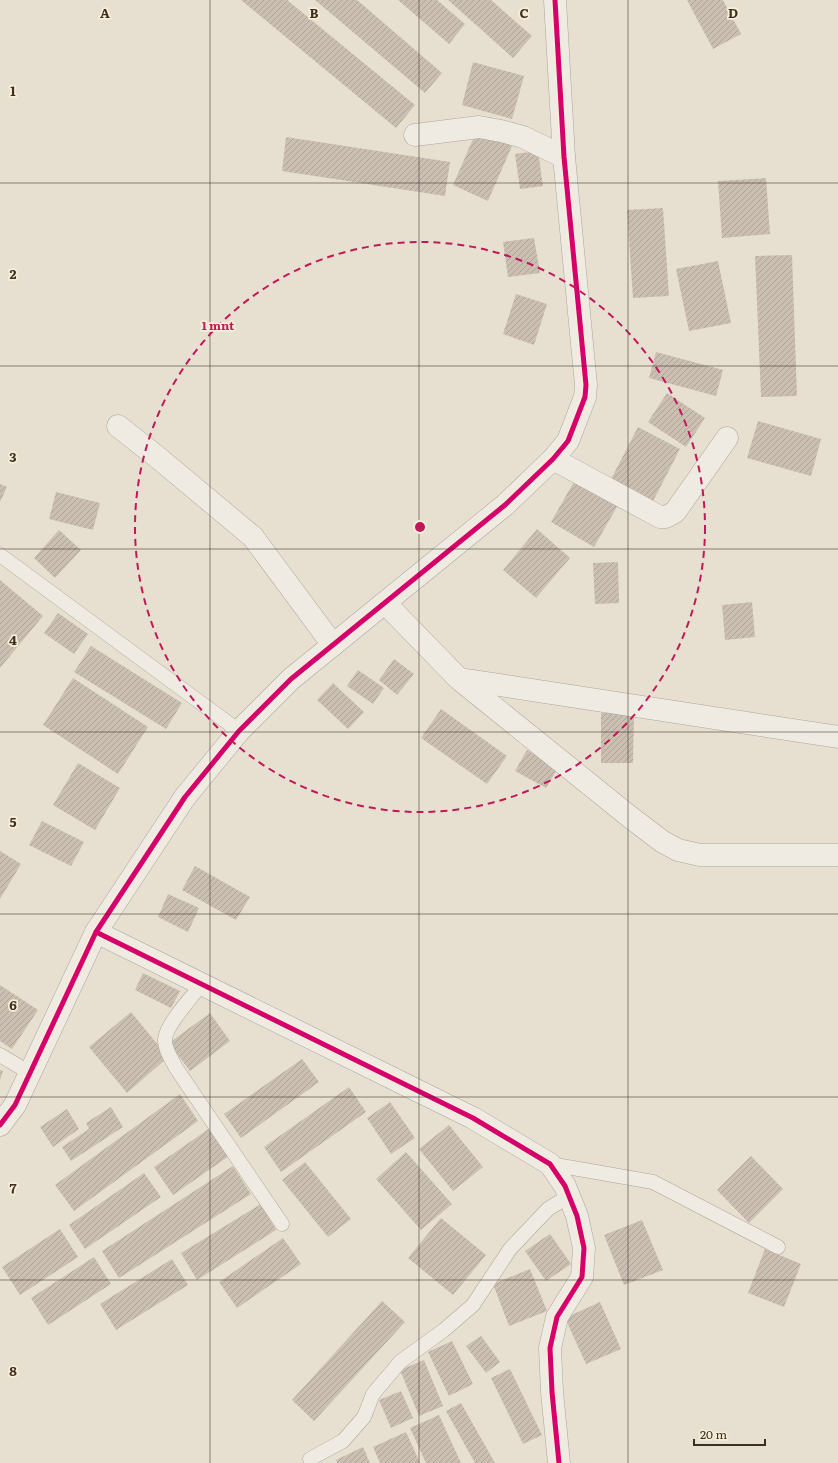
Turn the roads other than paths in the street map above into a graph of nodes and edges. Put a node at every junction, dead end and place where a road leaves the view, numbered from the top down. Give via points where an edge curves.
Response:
1 (555, 0) edge
2 (415, 134) dead end
3 (564, 157) junction
4 (118, 426) dead end
5 (727, 438) dead end
6 (553, 459) junction
7 (0, 555) edge
8 (385, 603) junction
9 (333, 645) junction
10 (459, 679) junction
11 (239, 731) junction
12 (838, 736) edge
13 (838, 855) edge
14 (96, 932) junction
15 (202, 984) junction
16 (0, 1055) edge
17 (30, 1073) junction
18 (0, 1125) edge
19 (550, 1164) junction
20 (569, 1196) junction
21 (282, 1224) dead end
22 (778, 1247) dead end
23 (310, 1459) dead end
24 (559, 1463) edge

1 - 3 street
2 - 3 street via 486,128 523,136
3 - 6 street via 586,385 585,397 568,442
4 - 9 street via 253,537
5 - 6 street via 675,512 666,517 660,517
6 - 8 street via 505,505
7 - 11 lane
8 - 9 street
8 - 10 street
9 - 11 street via 291,679
10 - 12 street
10 - 13 street via 630,817 678,850 700,855
11 - 14 street via 185,797
14 - 15 street
14 - 17 street
15 - 19 street via 472,1118
15 - 21 lane via 168,1027 165,1040 168,1053
16 - 17 lane
17 - 18 street via 15,1105
19 - 20 street
19 - 22 lane via 653,1182
20 - 23 lane via 548,1209 510,1249 473,1305 400,1362 373,1394 364,1417 343,1441
20 - 24 street via 584,1248 582,1278 557,1317 550,1348

